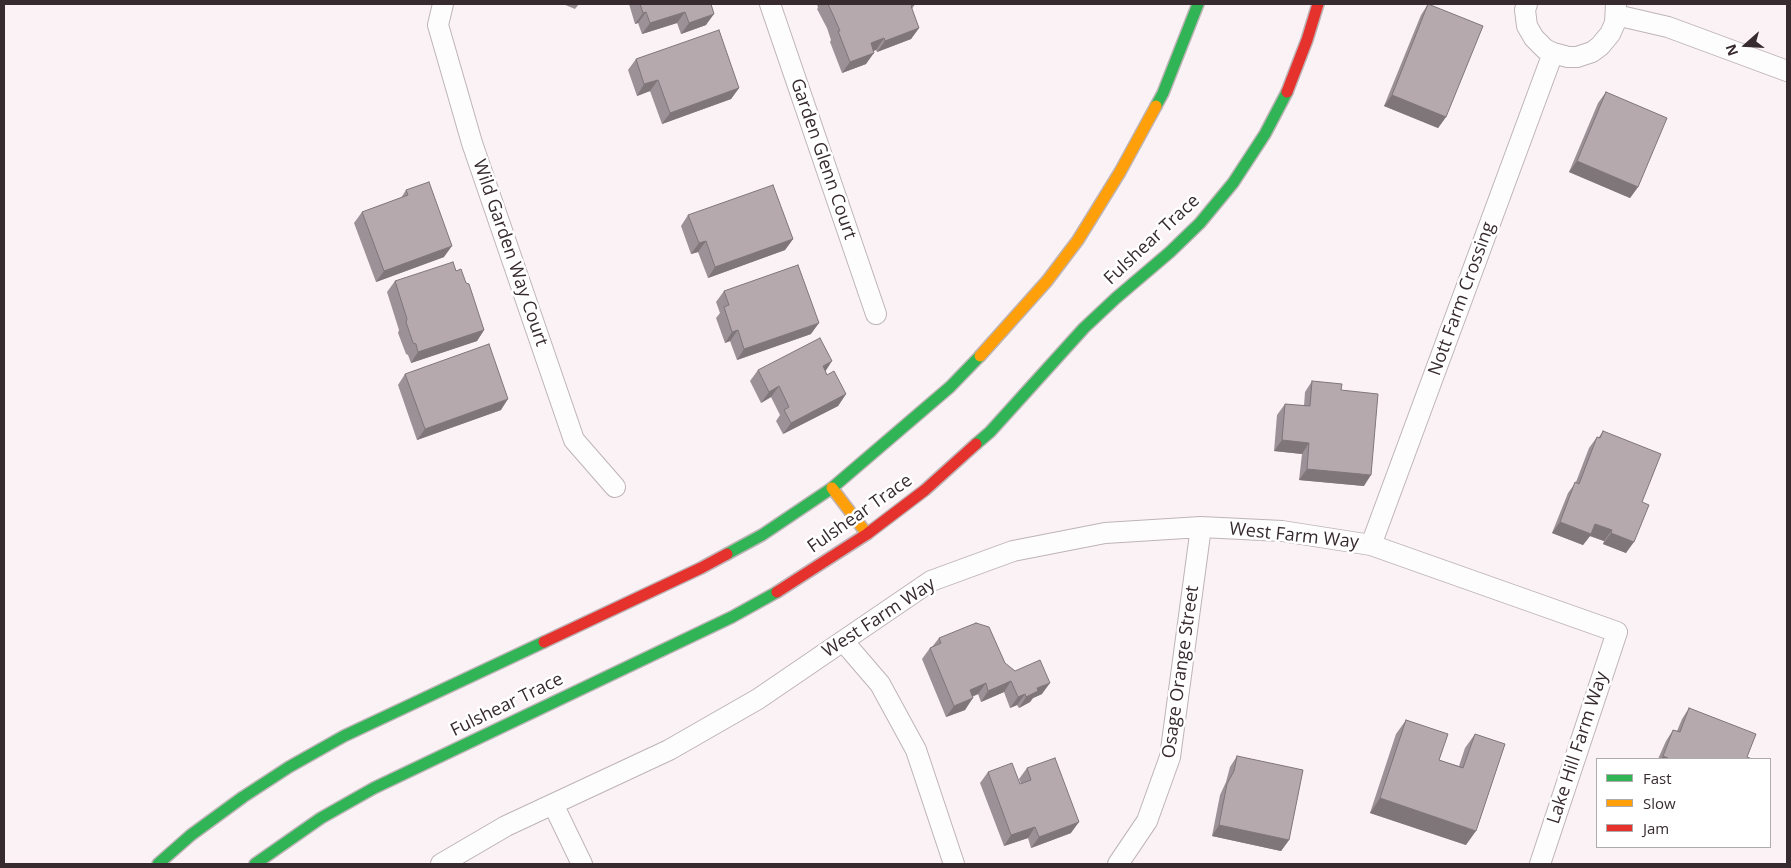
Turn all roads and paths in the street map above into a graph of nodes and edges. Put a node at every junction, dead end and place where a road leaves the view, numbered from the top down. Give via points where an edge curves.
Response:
1 (444, 4) edge
2 (770, 4) edge
3 (1198, 4) edge
4 (1318, 4) edge
5 (1527, 4) edge
6 (1616, 9) edge
7 (1553, 54) junction
8 (1787, 71) edge
9 (876, 314) dead end
10 (615, 487) dead end
11 (832, 488) junction
12 (1201, 527) junction
13 (867, 534) junction
14 (1370, 545) junction
15 (1617, 632) joint
16 (843, 641) junction
17 (553, 804) junction
18 (158, 864) edge
19 (254, 864) edge
20 (441, 864) edge
21 (582, 864) edge
22 (954, 864) edge
23 (1118, 864) edge
24 (1540, 864) edge

1 - 10 street, Wild Garden Way Court via 438,25 472,143 574,440
2 - 9 street, Garden Glenn Court
3 - 11 street via 1163,94 1078,240 996,340 950,387
4 - 13 street, Fulshear Trace via 1287,92 1265,134 1233,183 1200,223 1084,328 990,432 925,490
5 - 7 street via 1527,26 1534,38
6 - 7 street via 1610,34 1592,52 1577,57
6 - 8 street
7 - 14 street, Nott Farm Crossing
11 - 13 street
11 - 18 street via 762,535 701,568 344,736 243,797
12 - 14 street, West Farm Way via 1282,531
12 - 16 street, West Farm Way via 1105,533 1014,551 931,581
12 - 23 street, Osage Orange Street via 1170,757 1147,821
13 - 19 street, Fulshear Trace via 732,617 374,788 321,818
14 - 15 street, West Farm Way
15 - 24 street, Lake Hill Farm Way
16 - 17 street, West Farm Way via 758,699 670,750
16 - 22 street via 880,684 916,750
17 - 20 street, West Farm Way via 506,826
17 - 21 street

